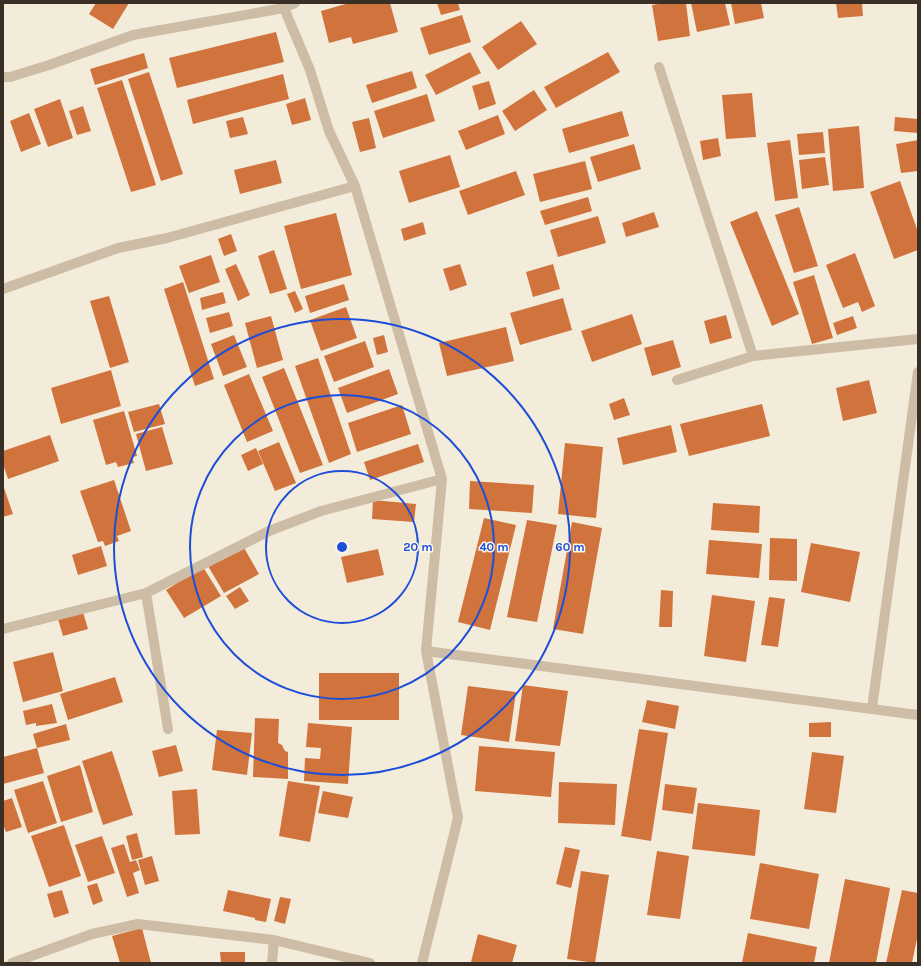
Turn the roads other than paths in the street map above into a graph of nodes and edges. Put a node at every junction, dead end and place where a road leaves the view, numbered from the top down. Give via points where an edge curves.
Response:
1 (295, 3) edge
2 (284, 8) junction
3 (659, 67) dead end
4 (3, 77) edge
5 (355, 186) junction
6 (3, 289) edge
7 (918, 339) edge
8 (753, 356) junction
9 (918, 372) edge
10 (677, 380) dead end
11 (442, 479) junction
12 (146, 593) junction
13 (3, 629) edge
14 (426, 651) junction
15 (872, 708) junction
16 (918, 715) edge
17 (168, 729) dead end
18 (274, 940) junction
19 (12, 963) edge
20 (272, 963) edge
21 (370, 963) edge
22 (422, 963) edge

1 - 2 street
2 - 4 street via 133,35 42,67
2 - 5 street via 310,70 329,131
3 - 8 street
5 - 6 street via 167,238 118,248
5 - 11 street
7 - 8 street
8 - 10 street
9 - 15 street
11 - 12 street via 321,512 269,531
11 - 14 street
12 - 13 street
12 - 17 street
14 - 15 street
14 - 22 street via 458,818
15 - 16 street
18 - 19 street via 138,924 92,934
18 - 20 street
18 - 21 street

